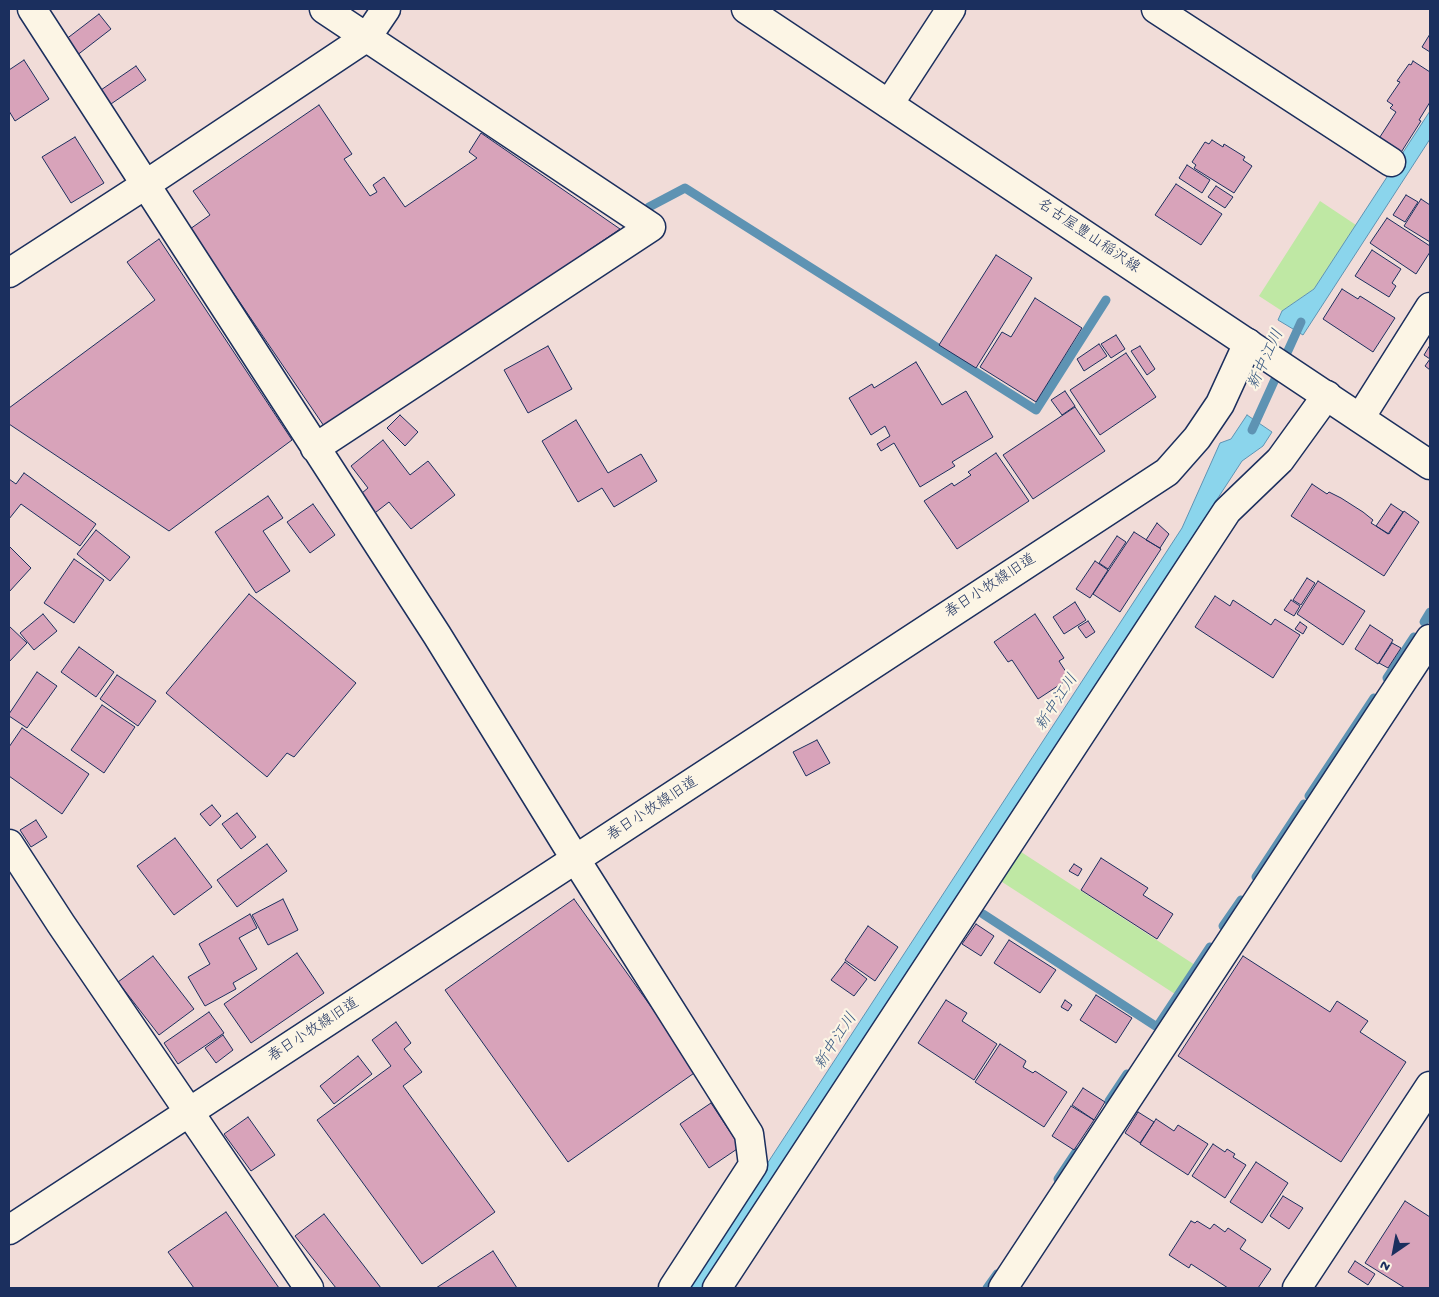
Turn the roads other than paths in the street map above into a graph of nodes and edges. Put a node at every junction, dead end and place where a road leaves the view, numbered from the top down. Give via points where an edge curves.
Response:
1 (32, 9) edge
2 (324, 9) edge
3 (386, 9) edge
4 (746, 9) edge
5 (951, 9) edge
6 (1156, 9) edge
7 (367, 37) junction
8 (889, 104) junction
9 (1391, 162) dead end
10 (145, 185) junction
11 (9, 273) edge
12 (1430, 307) edge
13 (1253, 346) junction
14 (1327, 396) junction
15 (1360, 418) junction
16 (315, 448) junction
17 (1430, 466) edge
18 (1430, 639) edge
19 (9, 844) edge
20 (576, 860) junction
21 (1430, 1086) edge
22 (188, 1113) junction
23 (9, 1230) edge
24 (309, 1288) edge
25 (673, 1288) edge
26 (717, 1288) edge
27 (1003, 1288) edge
28 (1297, 1288) edge

1 - 10 street
2 - 7 street
3 - 7 street
4 - 8 street, 名古屋豊山稲沢線
5 - 8 street
6 - 9 street
7 - 10 street
7 - 16 street via 651,227
8 - 13 street, 名古屋豊山稲沢線
10 - 11 street
10 - 16 street
12 - 15 street
13 - 14 street, 名古屋豊山稲沢線
13 - 20 street, 春日小牧線旧道 via 1197,438 1167,472
14 - 15 street, 名古屋豊山稲沢線
14 - 26 street via 1280,460 1227,511
15 - 17 street, 名古屋豊山稲沢線
16 - 20 street via 437,635
18 - 27 street
19 - 22 street
20 - 22 street, 春日小牧線旧道
20 - 25 street via 749,1134 753,1166
21 - 28 street
22 - 23 street, 春日小牧線旧道
22 - 24 street

